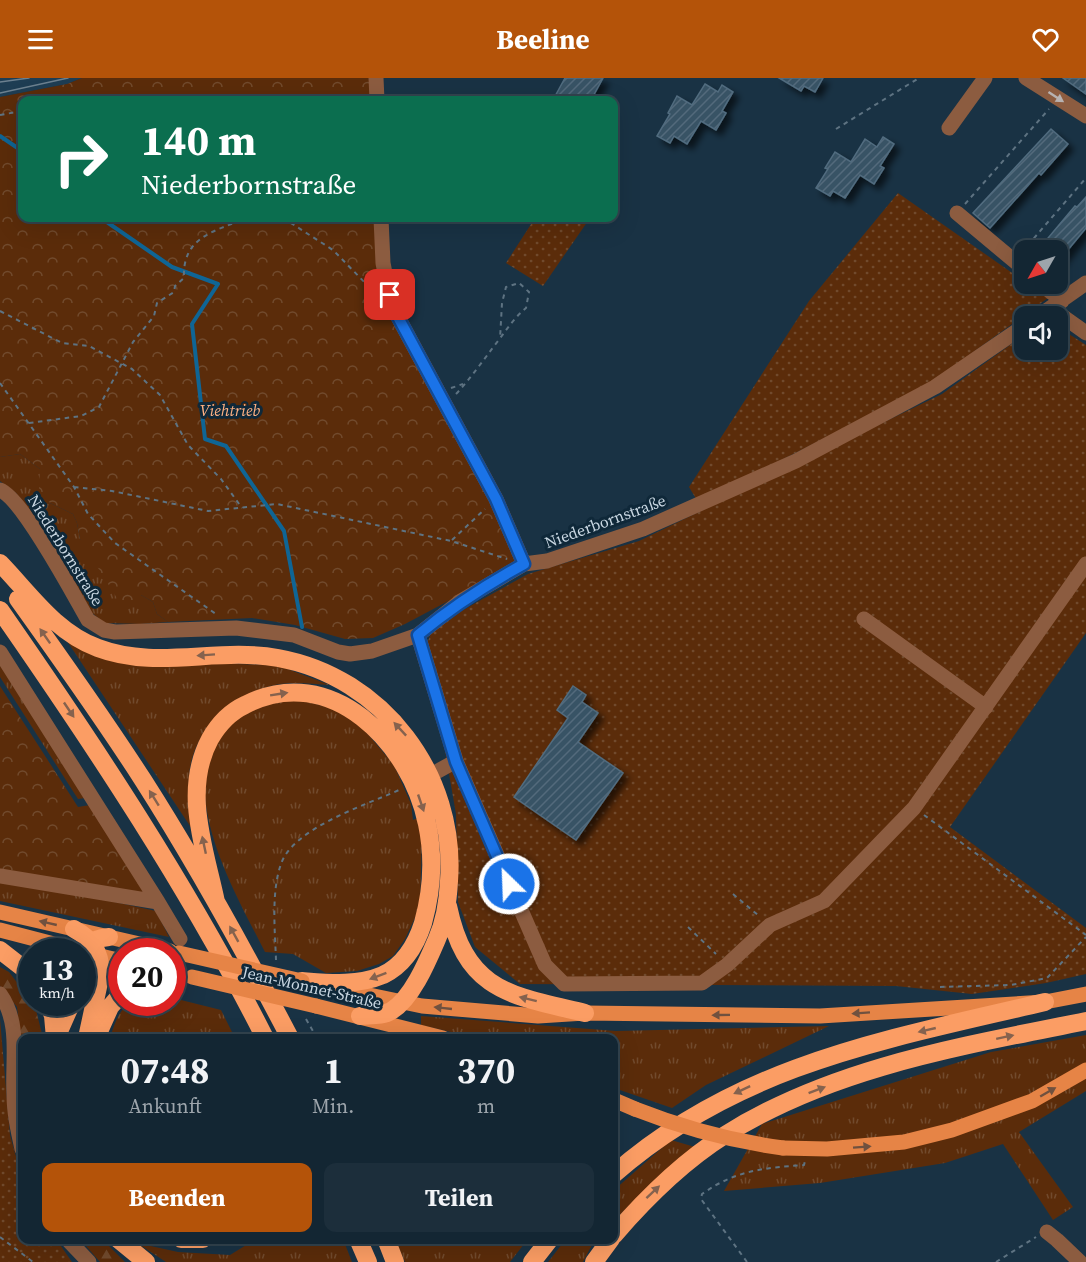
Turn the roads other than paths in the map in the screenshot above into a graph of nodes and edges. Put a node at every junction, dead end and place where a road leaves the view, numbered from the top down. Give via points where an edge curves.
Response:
1 (376, 78) edge
2 (985, 78) edge
3 (1026, 78) edge
4 (377, 96) edge
5 (1086, 116) edge
6 (949, 128) dead end
7 (957, 213) road end
8 (381, 222) edge
9 (1014, 261) edge
10 (1086, 283) edge
11 (1054, 306) edge
12 (1068, 321) edge
13 (1014, 333) edge
14 (1086, 333) edge
15 (0, 490) edge
16 (0, 563) edge
17 (524, 564) junction
18 (1086, 564) edge
19 (0, 573) edge
20 (0, 610) edge
21 (864, 619) dead end
22 (418, 635) junction
23 (0, 652) edge
24 (986, 706) junction
25 (456, 762) junction
26 (438, 771) dead end
27 (0, 876) edge
28 (158, 902) junction
29 (216, 902) junction
30 (447, 902) junction
31 (0, 912) edge
32 (74, 929) joint
33 (0, 930) edge
34 (36, 938) edge
35 (81, 938) edge
36 (171, 938) edge
37 (0, 950) edge
38 (186, 952) edge
39 (96, 963) edge
40 (18, 964) edge
41 (186, 976) edge
42 (302, 981) junction
43 (0, 994) edge
44 (1086, 994) edge
45 (96, 996) edge
46 (401, 1002) junction
47 (1046, 1002) junction
48 (108, 1011) edge
49 (585, 1013) junction
50 (53, 1016) edge
51 (66, 1016) edge
52 (92, 1016) edge
53 (360, 1016) junction
54 (1086, 1021) edge
55 (55, 1034) edge
56 (58, 1034) edge
57 (88, 1034) edge
58 (98, 1034) edge
59 (263, 1034) edge
60 (288, 1034) edge
61 (428, 1034) edge
62 (1086, 1070) edge
63 (618, 1102) edge
64 (18, 1129) edge
65 (618, 1171) edge
66 (618, 1231) edge
67 (1047, 1232) road end
68 (72, 1244) edge
69 (124, 1244) edge
70 (360, 1244) edge
71 (388, 1244) edge
72 (546, 1244) edge
73 (607, 1244) edge
74 (89, 1262) edge
75 (146, 1262) edge
76 (368, 1262) edge
77 (395, 1262) edge
78 (532, 1262) edge
79 (594, 1262) edge
80 (1080, 1262) edge

1 - 4 street
2 - 6 street
3 -> 5 street
7 - 9 street
8 - 17 street via 383,263 391,304 496,499
10 - 11 street
12 - 14 street
13 - 17 street, Niederbornstraße via 935,387 796,460 643,529 547,561
15 - 22 street, Niederbornstraße via 26,516 88,620 104,630 129,633 236,628 294,635 350,654 372,651
30 -> 16 highway via 447,828 430,775 407,736 364,696 317,669 278,658 231,653 141,658 98,649 67,633
17 - 22 street, Niederbornstraße via 478,589
18 - 24 street
29 -> 19 highway via 143,780
20 -> 59 highway via 130,802
21 - 24 street
22 - 25 street
23 - 28 street
24 - 25 street via 914,808 824,901 770,925 702,983 564,984 545,965
25 - 26 street
27 - 28 street
28 - 36 street
29 -> 42 highway via 195,791 199,765 213,734 242,706 273,694 315,694 346,706 374,728 395,752 418,794 431,852 429,897 413,947 385,974 343,983
60 -> 29 highway
30 - 46 highway via 430,956
49 -> 30 highway via 515,996 482,976 462,951
32 -> 31 main road
32 - 35 highway
33 - 34 main road, Jean-Monnet-Straße
37 - 40 highway
38 - 42 main road, Jean-Monnet-Straße, bridge
39 - 45 highway via 101,973
41 - 53 main road, Jean-Monnet-Straße, bridge
42 - 46 main road, Jean-Monnet-Straße
43 - 64 street via 13,1024
44 - 47 main road, Jean-Monnet-Straße
49 -> 46 main road, Jean-Monnet-Straße via 538,1016
46 - 53 highway via 390,1012
47 -> 49 main road, Jean-Monnet-Straße via 820,1016
47 -> 65 highway via 869,1044 784,1072 717,1102
48 - 58 highway
50 - 55 highway
51 - 56 highway
52 - 57 highway
53 - 61 main road, Jean-Monnet-Straße
66 -> 54 highway via 679,1170 724,1136 776,1107 905,1060
63 -> 62 main road, bridge via 666,1121 735,1141 783,1148 839,1148 914,1139 961,1127 1032,1101
67 - 80 street
68 - 74 street
69 - 75 highway
70 - 76 highway
71 - 77 highway
72 - 78 highway
73 - 79 highway

